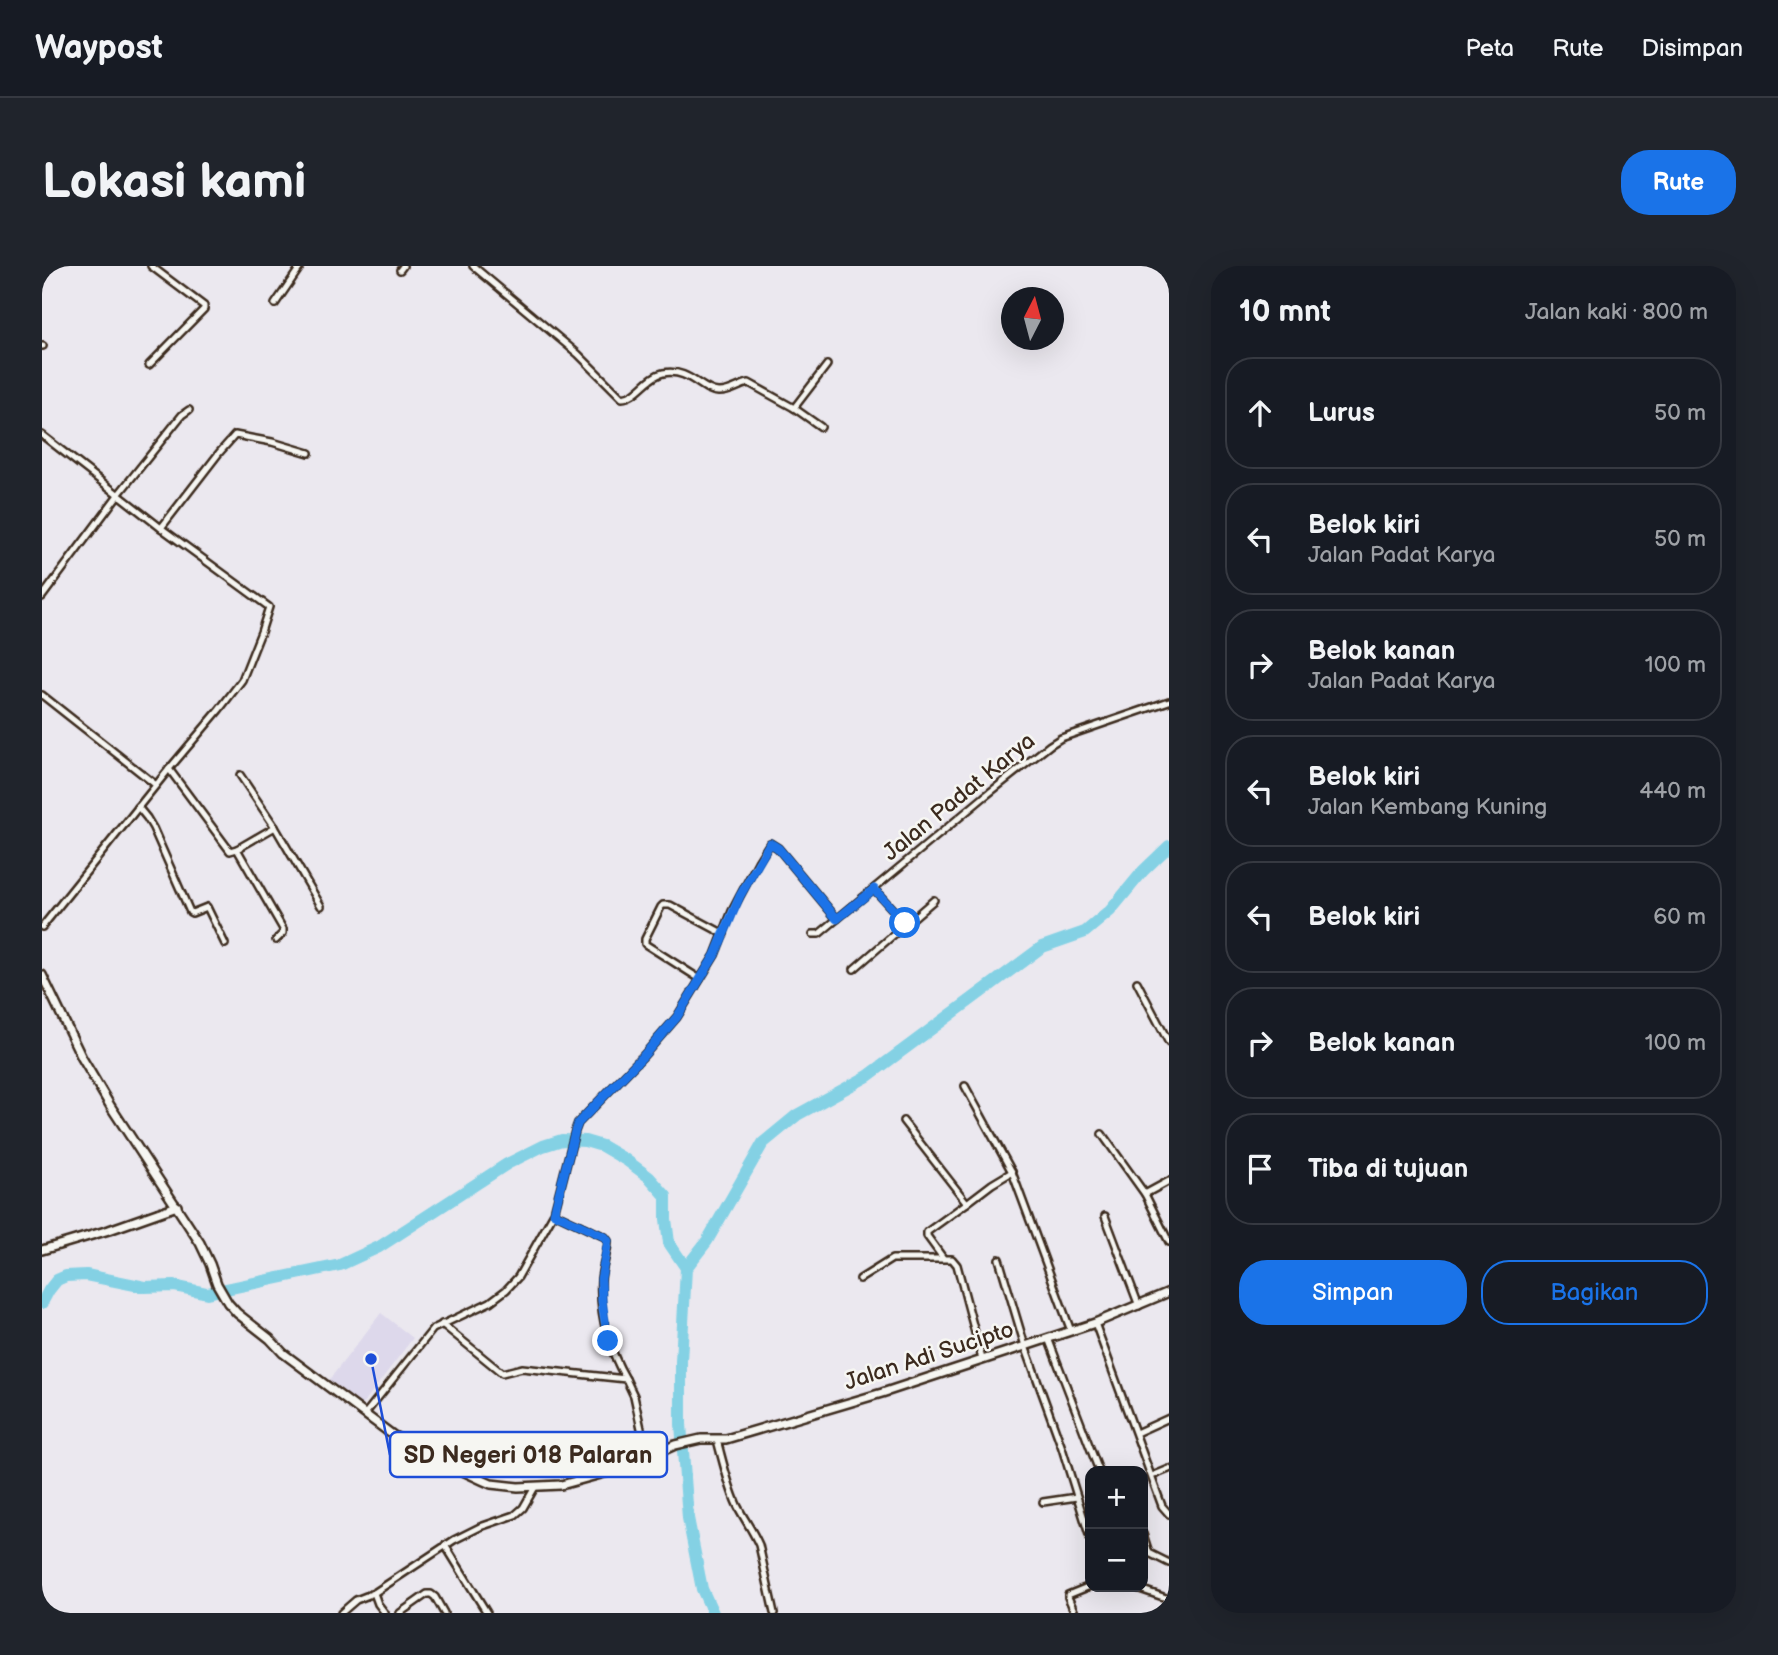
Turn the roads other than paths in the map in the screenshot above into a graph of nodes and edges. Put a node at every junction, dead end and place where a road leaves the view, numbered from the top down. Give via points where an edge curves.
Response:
1 (151, 266) edge
2 (301, 266) edge
3 (473, 266) edge
4 (275, 304) dead end
5 (149, 365) dead end
6 (827, 365) dead end
7 (794, 408) junction
8 (189, 410) dead end
9 (821, 427) dead end
10 (42, 435) edge
11 (309, 453) dead end
12 (118, 495) junction
13 (161, 528) junction
14 (42, 597) edge
15 (42, 695) edge
16 (1169, 701) edge
17 (169, 769) junction
18 (240, 775) dead end
19 (156, 785) junction
20 (138, 807) junction
21 (275, 827) junction
22 (237, 849) junction
23 (874, 889) junction
24 (933, 900) dead end
25 (321, 906) dead end
26 (837, 919) junction
27 (905, 923) junction
28 (42, 927) edge
29 (724, 934) junction
30 (813, 934) dead end
31 (276, 940) dead end
32 (225, 943) dead end
33 (854, 969) dead end
34 (42, 975) edge
35 (700, 979) junction
36 (1137, 982) dead end
37 (1169, 1043) edge
38 (965, 1086) dead end
39 (903, 1121) dead end
40 (1102, 1134) dead end
41 (1012, 1172) junction
42 (1169, 1181) edge
43 (1145, 1194) junction
44 (967, 1203) junction
45 (177, 1206) junction
46 (554, 1213) junction
47 (1105, 1216) dead end
48 (1169, 1242) edge
49 (42, 1250) edge
50 (943, 1259) junction
51 (999, 1259) dead end
52 (860, 1279) dead end
53 (1169, 1292) edge
54 (1139, 1306) junction
55 (1095, 1323) junction
56 (442, 1324) junction
57 (1070, 1331) junction
58 (1048, 1338) junction
59 (1025, 1346) junction
60 (982, 1359) junction
61 (626, 1379) junction
62 (365, 1414) junction
63 (1169, 1419) edge
64 (1136, 1433) junction
65 (717, 1440) junction
66 (648, 1461) junction
67 (1097, 1466) edge
68 (1169, 1469) edge
69 (1152, 1476) junction
70 (535, 1487) junction
71 (1077, 1497) junction
72 (1043, 1502) dead end
73 (1169, 1514) edge
74 (1087, 1529) edge
75 (445, 1545) junction
76 (1148, 1550) edge
77 (1169, 1563) edge
78 (1085, 1588) edge
79 (1148, 1591) edge
80 (374, 1593) junction
81 (1169, 1599) edge
82 (341, 1613) edge
83 (385, 1613) edge
84 (401, 1613) edge
85 (444, 1613) edge
86 (487, 1613) edge
87 (774, 1613) edge
88 (1075, 1613) edge

1 - 5 street via 204,309
2 - 4 street
3 - 7 street via 578,354 622,398 657,375 676,373 716,393 749,383
6 - 7 street
7 - 9 street
8 - 12 street
10 - 12 street
11 - 13 street via 235,435
12 - 13 street
12 - 14 street
13 - 17 street via 269,607 242,680
15 - 19 street
16 - 23 street, Jalan Padat Karya via 1061,738
17 - 19 street
17 - 22 street via 228,850
18 - 21 street
19 - 20 street
20 - 28 street
20 - 32 street via 153,828 190,912 206,906
21 - 22 street
21 - 25 street
22 - 31 street via 284,930
23 - 26 street, Jalan Padat Karya
23 - 27 street
24 - 27 street
26 - 29 street via 770,843
26 - 30 street, Jalan Padat Karya
27 - 33 street
29 - 35 street
29 - 35 street via 670,905 661,907 645,944
34 - 45 street, Jalan Adi Sucipto via 82,1058
35 - 46 street via 677,1017 583,1117 575,1131
36 - 37 street
38 - 41 street
39 - 44 street
40 - 43 street
41 - 44 street
41 - 57 street
42 - 43 street
43 - 48 street
44 - 50 street via 927,1232
45 - 49 street
45 - 62 street, Jalan Adi Sucipto via 228,1303 302,1368
46 - 56 street via 506,1290 490,1303
46 - 61 street via 608,1241 601,1279 603,1312 608,1341
47 - 54 street
50 - 52 street via 892,1259
50 - 60 street via 953,1259 957,1265
51 - 59 street
53 - 54 street, Jalan Adi Sucipto
54 - 55 street, Jalan Adi Sucipto
55 - 57 street, Jalan Adi Sucipto
55 - 64 street
56 - 61 street via 502,1373 522,1368
56 - 62 street via 425,1337
57 - 58 street, Jalan Adi Sucipto
58 - 59 street, Jalan Adi Sucipto
58 - 67 street
59 - 60 street, Jalan Adi Sucipto
59 - 71 street
60 - 65 street, Jalan Adi Sucipto
61 - 66 street
62 - 70 street, Jalan Adi Sucipto via 406,1443 482,1480
63 - 64 street
64 - 69 street
65 - 66 street, Jalan Adi Sucipto via 675,1445
65 - 87 street via 731,1491 759,1545
66 - 70 street, Jalan Adi Sucipto via 561,1485
68 - 69 street
69 - 73 street
70 - 75 street via 514,1515
71 - 72 street
71 - 74 street
75 - 80 street
75 - 86 street
76 - 77 street
78 - 88 street via 1068,1595
79 - 81 street
80 - 82 street
80 - 83 street
84 - 85 street via 427,1594 435,1597

